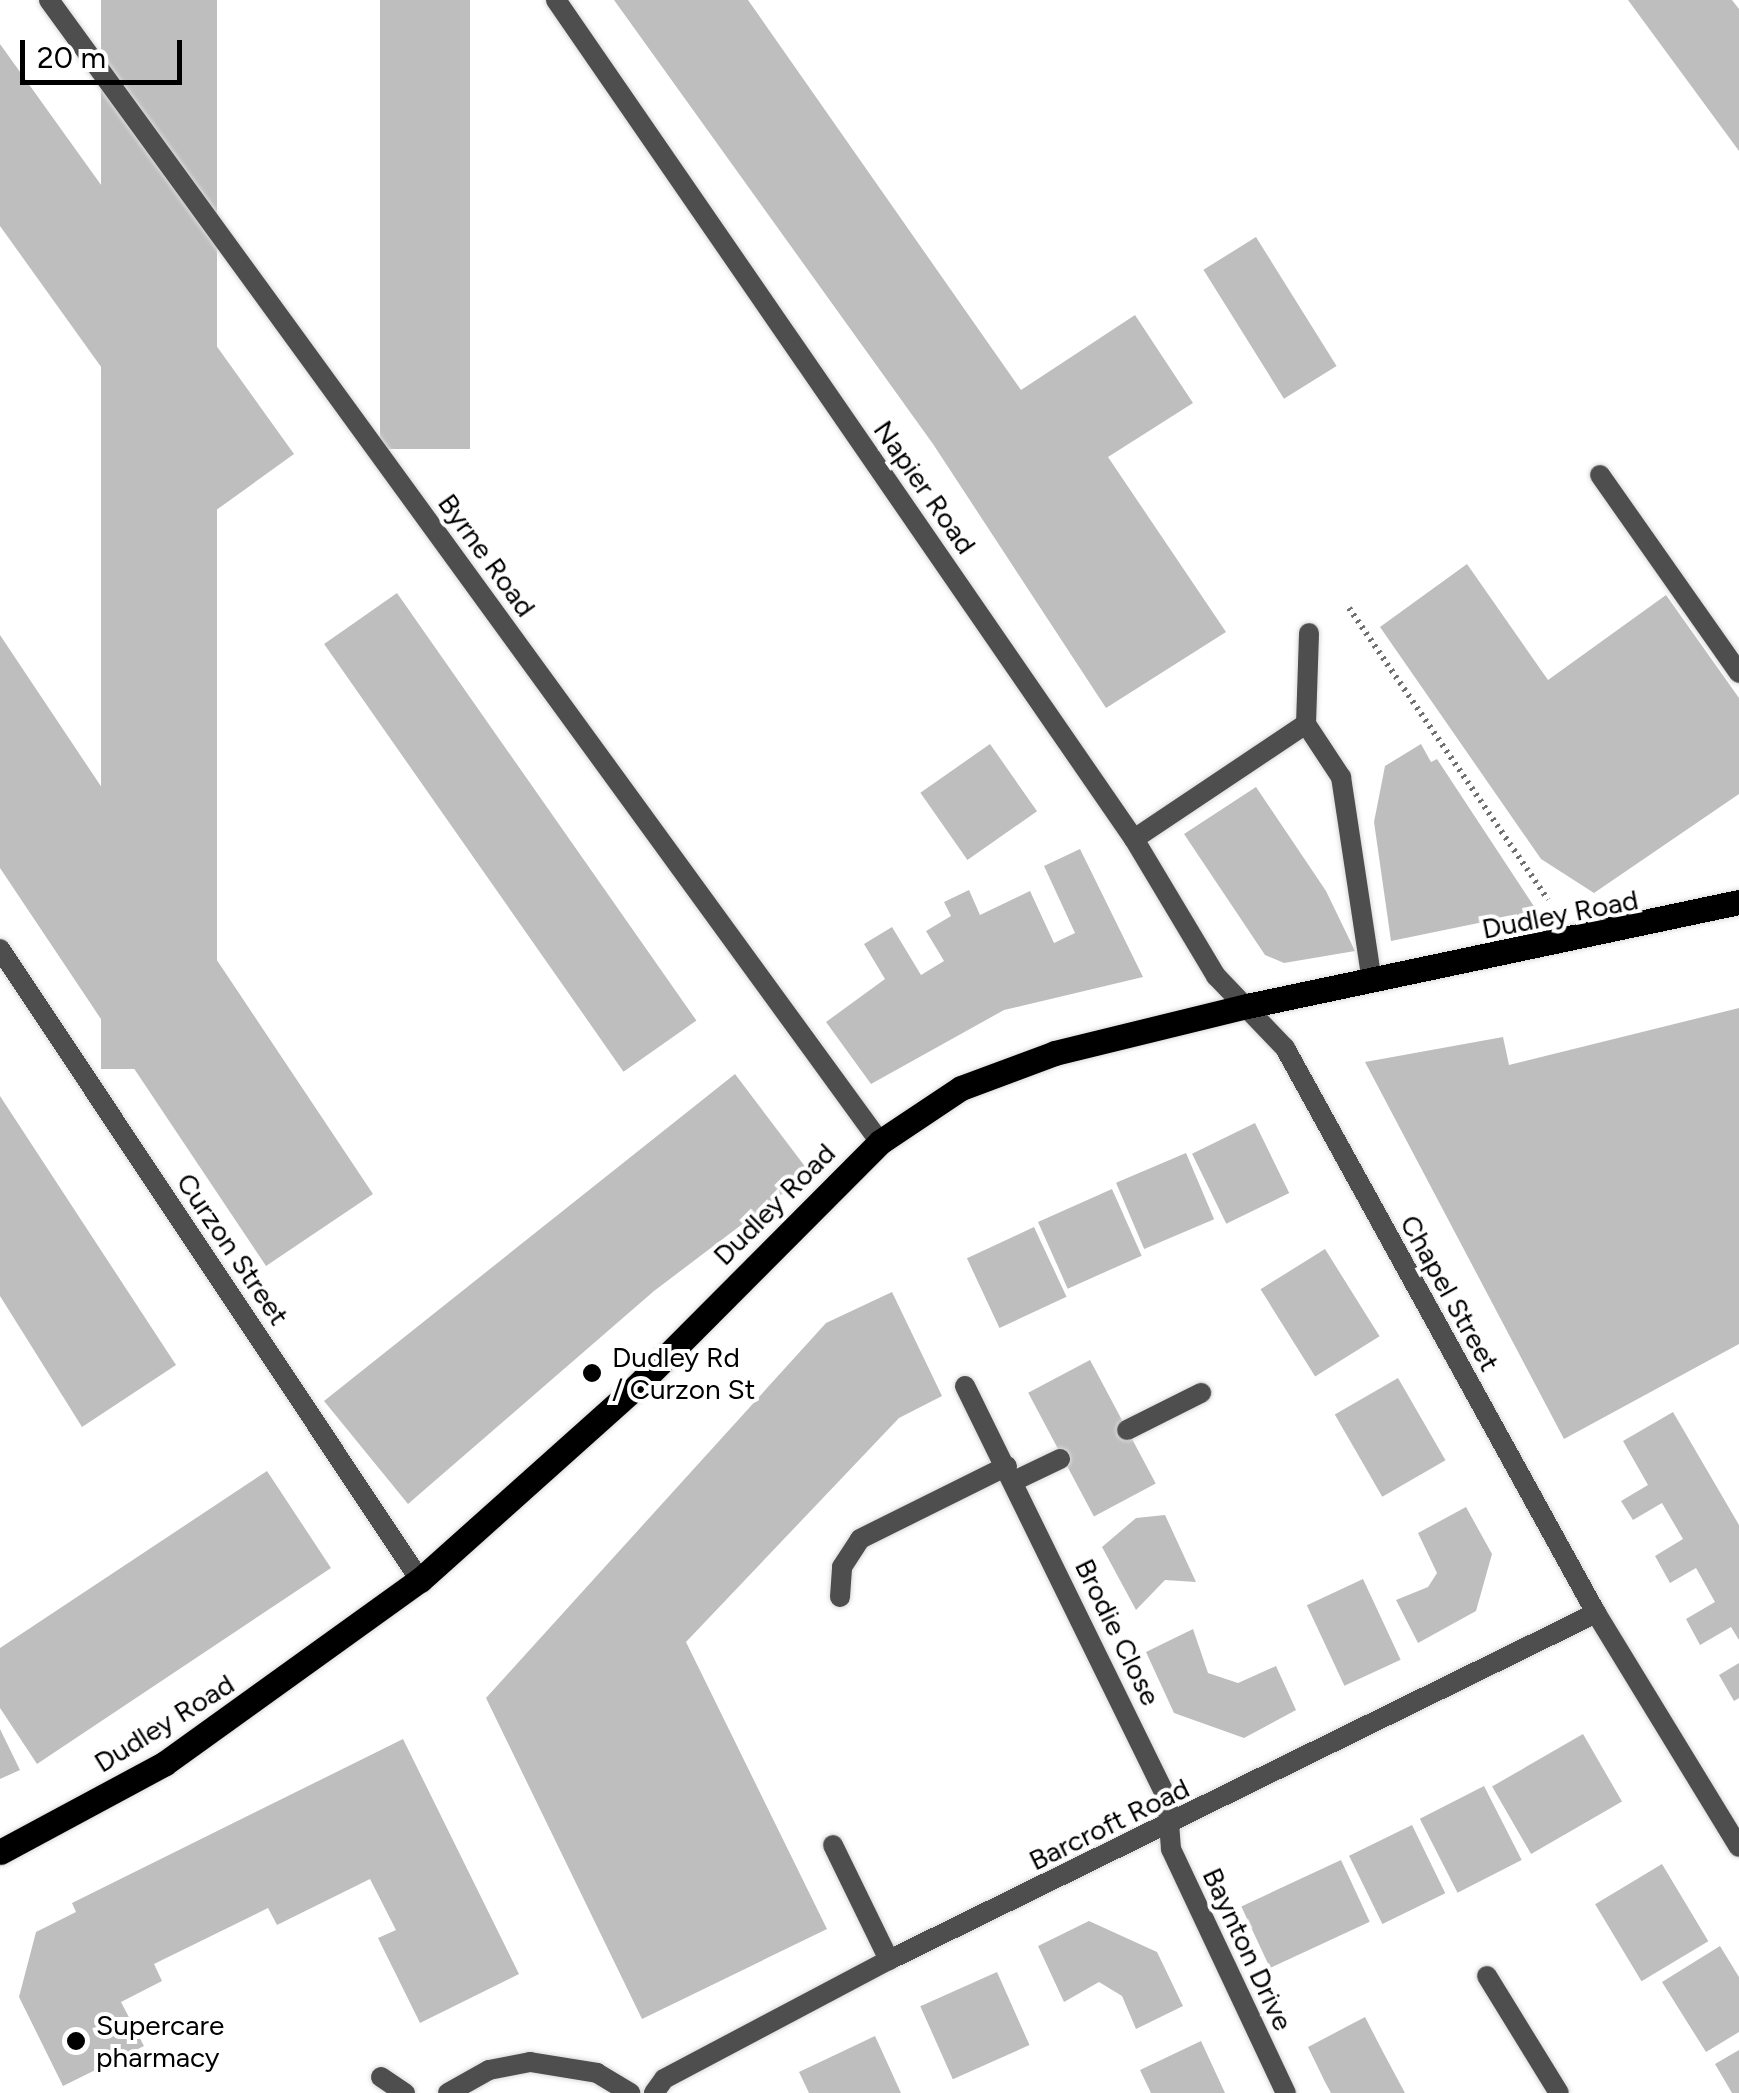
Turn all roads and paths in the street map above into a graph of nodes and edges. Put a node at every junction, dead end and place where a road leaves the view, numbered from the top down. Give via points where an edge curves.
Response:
1 (50, 0) edge
2 (556, 0) edge
3 (1600, 475) dead end
4 (1349, 608) dead end
5 (1308, 632) dead end
6 (1739, 672) edge
7 (1306, 724) junction
8 (1134, 839) junction
9 (1739, 902) edge
10 (1577, 942) junction
11 (0, 949) edge
12 (1372, 981) junction
13 (1247, 1006) junction
14 (880, 1142) junction
15 (965, 1386) dead end
16 (1202, 1393) dead end
17 (1127, 1430) dead end
18 (1060, 1459) dead end
19 (1011, 1473) junction
20 (420, 1580) junction
21 (840, 1597) dead end
22 (1596, 1613) junction
23 (1170, 1826) junction
24 (834, 1844) dead end
25 (1739, 1847) edge
26 (0, 1852) edge
27 (889, 1960) junction
28 (1487, 1976) dead end
29 (381, 2077) dead end
30 (405, 2093) edge
31 (448, 2093) edge
32 (630, 2093) edge
33 (654, 2093) edge
34 (1286, 2093) edge
35 (1559, 2093) edge

1 - 14 street, Byrne Road
2 - 8 street, Napier Road
3 - 6 street
4 - 10 path
5 - 7 street
7 - 8 street
7 - 12 street via 1341,777
8 - 13 street, Napier Road via 1216,976
9 - 10 main road, Dudley Road
10 - 12 main road, Dudley Road
11 - 20 street, Curzon Street
12 - 13 main road, Dudley Road
13 - 14 main road, Dudley Road via 1002,1071 960,1088
13 - 22 street, Chapel Street via 1285,1048
14 - 20 main road, Dudley Road via 638,1386
15 - 19 street, Brodie Close
16 - 17 street
18 - 19 street
19 - 21 street via 860,1540 842,1567
19 - 23 street, Brodie Close via 1167,1798
20 - 26 main road, Dudley Road via 164,1763
22 - 23 street, Barcroft Road
22 - 25 street
23 - 27 street, Barcroft Road
23 - 34 street, Baynton Drive via 1171,1849
24 - 27 street
27 - 33 street, Barcroft Road via 664,2079
28 - 35 street
29 - 30 street
31 - 32 street via 489,2070 530,2062 597,2074

